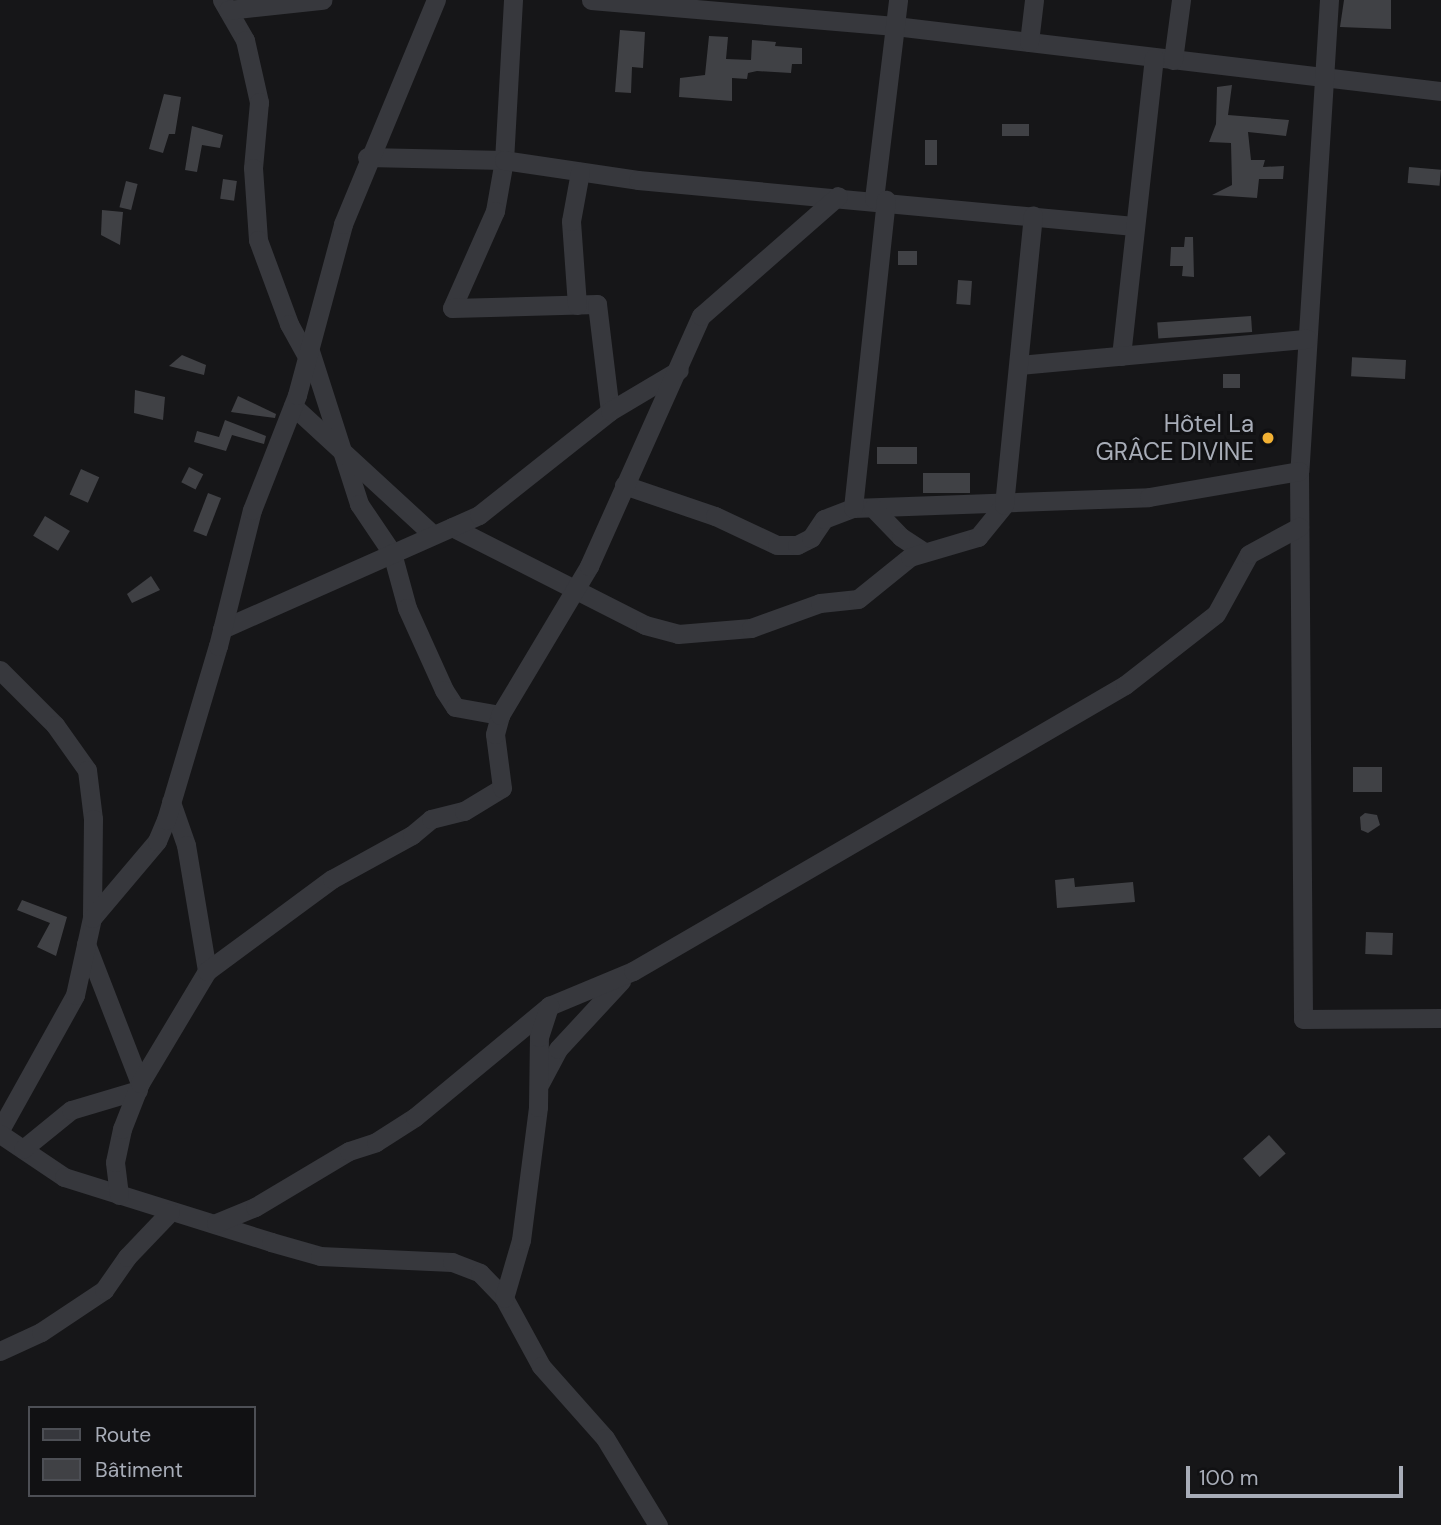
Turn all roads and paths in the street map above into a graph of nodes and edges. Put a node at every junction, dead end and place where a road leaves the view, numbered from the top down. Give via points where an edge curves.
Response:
1 (322, 0) edge
2 (436, 0) edge
3 (513, 0) edge
4 (590, 0) edge
5 (600, 0) edge
6 (898, 0) edge
7 (1034, 0) edge
8 (1181, 0) edge
9 (1329, 0) edge
10 (225, 5) edge
11 (895, 26) junction
12 (1029, 42) junction
13 (1164, 59) junction
14 (1324, 78) junction
15 (1441, 91) edge
16 (367, 157) junction
17 (504, 160) junction
18 (580, 172) junction
19 (838, 196) junction
20 (880, 199) junction
21 (1033, 215) junction
22 (1134, 226) junction
23 (577, 305) junction
24 (1307, 339) junction
25 (308, 352) junction
26 (1121, 356) junction
27 (1019, 365) junction
28 (679, 370) junction
29 (293, 405) junction
30 (610, 411) junction
31 (337, 445) junction
32 (1299, 471) junction
33 (624, 485) junction
34 (1004, 505) junction
35 (863, 508) junction
36 (452, 527) junction
37 (1299, 527) junction
38 (432, 534) junction
39 (924, 552) junction
40 (392, 553) junction
41 (577, 588) junction
42 (222, 629) junction
43 (0, 670) edge
44 (500, 715) junction
45 (171, 802) junction
46 (92, 918) junction
47 (86, 943) junction
48 (207, 971) junction
49 (633, 971) junction
50 (549, 1006) junction
51 (1441, 1018) edge
52 (139, 1086) junction
53 (538, 1087) junction
54 (0, 1132) edge
55 (23, 1149) junction
56 (119, 1195) junction
57 (170, 1212) junction
58 (216, 1223) junction
59 (504, 1298) junction
60 (0, 1351) edge
61 (658, 1525) edge

1 - 10 street
2 - 16 street via 402,91
3 - 17 street
4 - 5 street
5 - 11 street
6 - 11 street
7 - 12 street
8 - 13 street
9 - 14 street
10 - 25 street via 245,40 259,102 253,168 258,240 289,324
11 - 12 street
11 - 20 street
12 - 13 street
13 - 14 street
13 - 22 street
14 - 15 street
14 - 24 street
16 - 17 street
16 - 25 street
17 - 18 street
17 - 23 street via 495,211 452,308
18 - 19 street
18 - 23 street via 571,221
19 - 20 street
19 - 28 street via 701,316
20 - 21 street
20 - 35 street
21 - 22 street
21 - 27 street
22 - 26 street
23 - 30 street via 597,304
24 - 26 street
24 - 32 street
25 - 29 street
25 - 31 street
26 - 27 street
27 - 34 street
28 - 30 street
28 - 33 street
29 - 31 street
29 - 42 street via 252,510
30 - 36 street via 479,515
31 - 38 street
31 - 40 street via 359,504
32 - 34 street via 1149,497
32 - 37 street
33 - 35 street via 715,516 777,544 797,545 811,538 824,519
33 - 41 street
34 - 35 street
34 - 39 street via 978,537
35 - 39 street
36 - 38 street
36 - 41 street
37 - 49 street via 1250,554 1216,614 1125,685
37 - 51 street via 1303,1019
38 - 40 street
39 - 41 street via 893,569 858,599 820,603 720,634 678,634 645,625
40 - 42 street
40 - 44 street via 407,608 449,699 455,707
41 - 44 street
42 - 45 street
43 - 46 street via 55,725 87,770 93,819
44 - 48 street via 495,734 504,781 497,793 464,811 443,813 332,879
45 - 46 street via 157,841
45 - 48 street via 186,845
46 - 47 street
47 - 52 street
47 - 54 street via 75,995
48 - 52 street
49 - 50 street
49 - 53 street via 558,1049
50 - 53 street via 539,1037
50 - 58 street via 386,1136 331,1161 255,1207
52 - 55 street via 71,1110
52 - 56 street via 115,1161
53 - 59 street via 521,1240
54 - 55 street
55 - 56 street via 64,1177
56 - 57 street
57 - 58 street
57 - 60 street via 127,1257 104,1290 41,1332
58 - 59 street via 320,1256 452,1262 480,1273
59 - 61 street via 541,1366 605,1438

